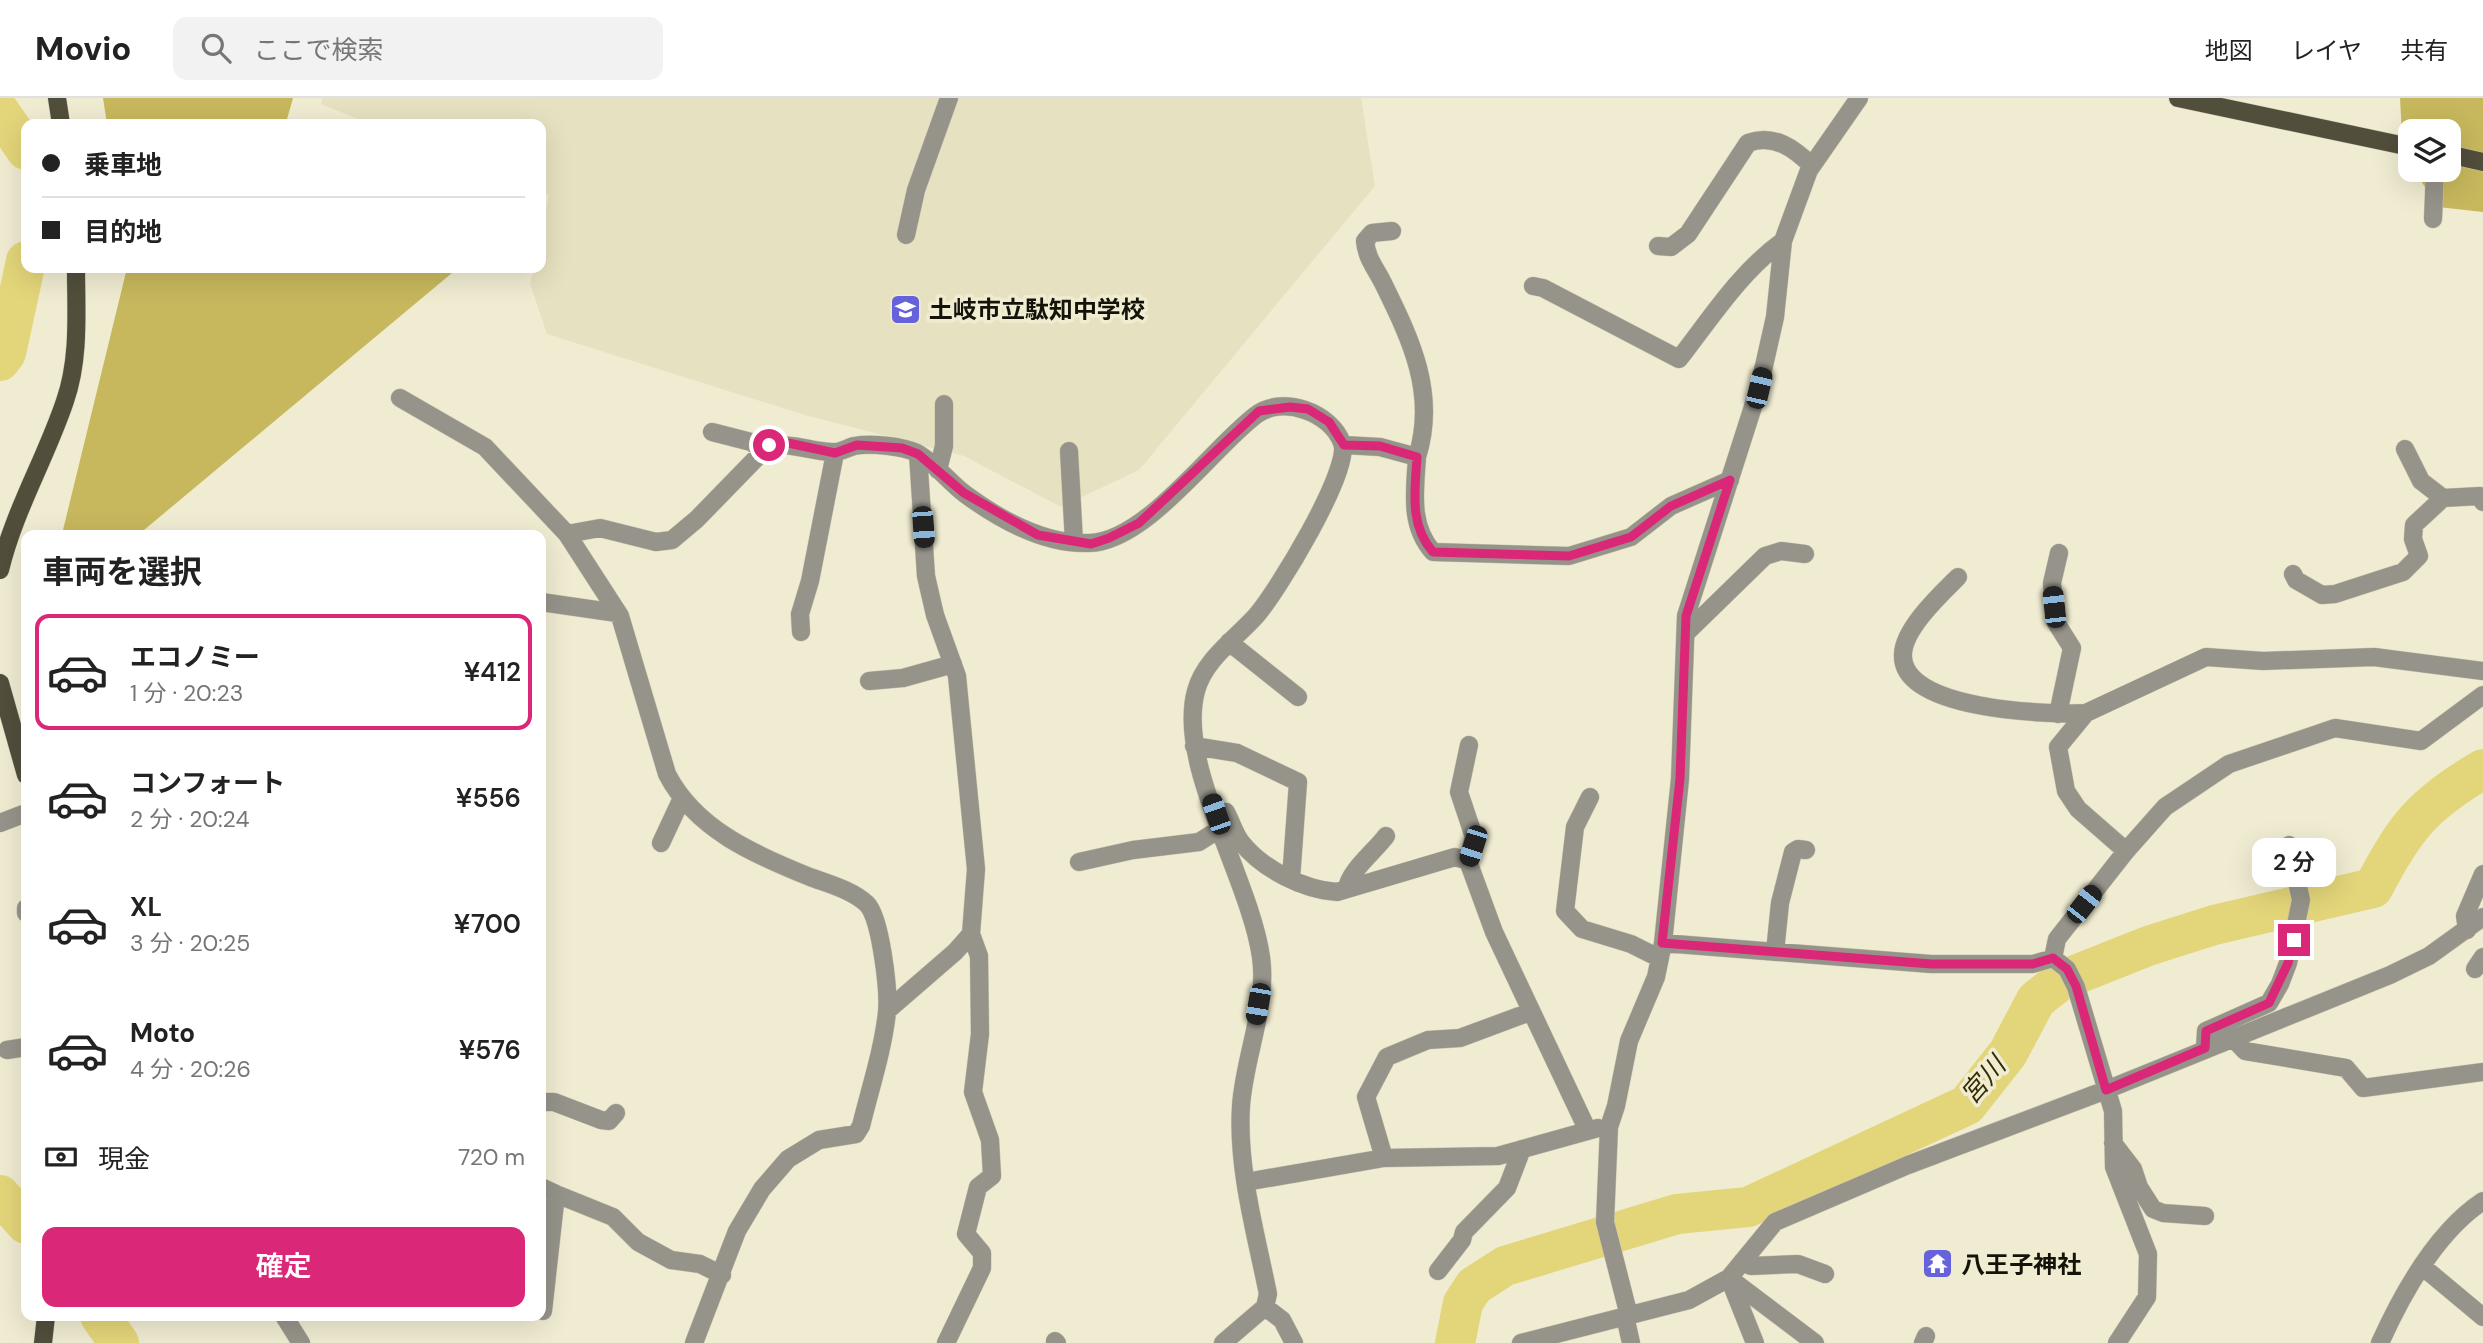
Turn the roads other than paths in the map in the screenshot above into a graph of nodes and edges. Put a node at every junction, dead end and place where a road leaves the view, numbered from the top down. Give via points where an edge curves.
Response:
1 (57, 98) edge
2 (949, 98) edge
3 (1858, 98) edge
4 (2178, 98) edge
5 (60, 119) edge
6 (2398, 144) edge
7 (2461, 157) edge
8 (2483, 162) edge
9 (1812, 166) junction
10 (2434, 182) edge
11 (2432, 219) dead end
12 (1392, 231) dead end
13 (906, 235) dead end
14 (1783, 241) junction
15 (1658, 246) dead end
16 (76, 273) edge
17 (1533, 286) dead end
18 (400, 398) dead end
19 (944, 404) dead end
20 (712, 432) dead end
21 (1344, 445) junction
22 (2405, 449) dead end
23 (764, 451) junction
24 (1069, 451) dead end
25 (835, 453) junction
26 (918, 454) junction
27 (1417, 457) junction
28 (938, 470) junction
29 (1730, 480) junction
30 (2443, 498) junction
31 (2483, 502) edge
32 (567, 534) junction
33 (1074, 542) junction
34 (2059, 553) dead end
35 (1805, 554) dead end
36 (0, 570) edge
37 (2293, 574) dead end
38 (1958, 577) dead end
39 (546, 603) edge
40 (617, 613) junction
41 (801, 632) dead end
42 (1686, 633) junction
43 (1229, 642) junction
44 (953, 664) junction
45 (2483, 671) edge
46 (869, 681) dead end
47 (0, 683) edge
48 (2483, 695) edge
49 (1298, 697) dead end
50 (2086, 713) junction
51 (2058, 714) junction
52 (1194, 746) junction
53 (1469, 746) dead end
54 (21, 757) edge
55 (1590, 797) dead end
56 (682, 798) junction
57 (21, 815) edge
58 (1218, 821) junction
59 (0, 823) edge
60 (1386, 836) dead end
61 (661, 843) dead end
62 (2289, 845) dead end
63 (1806, 850) dead end
64 (2126, 851) junction
65 (1468, 861) junction
66 (1079, 862) dead end
67 (2483, 874) edge
68 (1291, 879) junction
69 (1346, 889) junction
70 (2483, 916) edge
71 (2468, 930) junction
72 (971, 934) junction
73 (1661, 951) junction
74 (1775, 952) junction
75 (2060, 964) junction
76 (888, 1010) junction
77 (1530, 1012) junction
78 (2232, 1037) junction
79 (21, 1048) edge
80 (2205, 1048) junction
81 (7, 1051) dead end
82 (2483, 1072) edge
83 (2106, 1090) junction
84 (546, 1102) edge
85 (616, 1113) dead end
86 (1608, 1127) junction
87 (1587, 1129) junction
88 (2113, 1143) junction
89 (1522, 1149) junction
90 (1384, 1158) junction
91 (1246, 1182) junction
92 (548, 1190) edge
93 (2483, 1201) edge
94 (2205, 1216) dead end
95 (546, 1238) edge
96 (1742, 1262) junction
97 (2423, 1267) junction
98 (1438, 1271) dead end
99 (1825, 1274) dead end
100 (722, 1275) junction
101 (1729, 1278) junction
102 (1265, 1307) junction
103 (1626, 1316) junction
104 (2483, 1317) edge
105 (45, 1321) edge
106 (287, 1321) edge
107 (43, 1343) edge
108 (301, 1343) edge
109 (693, 1343) edge
110 (946, 1343) edge
111 (1223, 1343) edge
112 (1294, 1343) edge
113 (1521, 1343) edge
114 (1631, 1343) edge
115 (1755, 1343) edge
116 (1815, 1343) edge
117 (2117, 1343) edge
118 (2380, 1343) edge

1 - 5 main road
2 - 13 street via 916,190
3 - 9 street
4 - 6 main road
7 - 8 main road
9 - 14 street
9 - 15 street via 1777,141 1748,143 1688,234 1671,247
10 - 11 street
12 - 27 street via 1372,233 1365,241 1366,257 1381,277 1407,333 1423,381
14 - 17 street via 1732,289 1679,359
14 - 29 street via 1775,317
16 - 36 main road via 76,343 66,398 7,539
18 - 32 street via 485,447
19 - 28 street via 944,446
20 - 23 street via 751,442
21 - 27 street via 1380,446
21 - 33 street via 1329,422 1308,409 1259,411 1139,523 1091,544
21 - 43 street via 1342,465 1295,562 1256,616
22 - 30 street via 2421,481
23 - 25 street via 769,445 788,443
23 - 32 street via 672,540 656,542 600,528
24 - 33 street
25 - 26 street via 857,445 902,448
25 - 41 street via 803,598
26 - 28 street
26 - 44 street via 926,576
27 - 29 street via 1414,507 1418,530 1433,552 1569,556 1631,537 1671,506
28 - 33 street via 998,514 1038,535
29 - 42 street via 1690,603
30 - 31 street via 2480,496
30 - 37 street via 2414,526 2419,556 2403,572 2322,595
32 - 40 street
34 - 51 street via 2052,583 2055,621 2073,648
35 - 42 street via 1782,551 1765,556
38 - 51 street via 1917,623 1903,651 1905,669 1917,684 1954,699 2009,711
39 - 40 street
40 - 56 street via 667,774
42 - 73 street via 1680,779
43 - 49 street
43 - 52 street via 1196,689 1191,717
44 - 46 street via 903,678
44 - 72 street via 976,869
45 - 50 street via 2374,657 2263,661 2206,657
47 - 54 main road
48 - 64 street via 2421,741 2335,728 2229,764 2165,807
50 - 51 street
50 - 64 street via 2058,747 2066,791 2078,809
52 - 58 street
52 - 68 street via 1237,753 1297,782
53 - 65 street via 1459,792 1474,837
55 - 73 street via 1575,827 1565,911 1582,929
56 - 61 street
56 - 76 street via 753,855 866,903 876,916
57 - 59 street
58 - 66 street via 1199,842
58 - 68 street via 1226,812 1240,841
58 - 91 street via 1262,960 1241,1107
60 - 69 street via 1349,876
62 - 80 street via 2301,900 2280,984 2269,1003 2206,1031
63 - 74 street via 1793,852 1780,903
64 - 75 street via 2057,939
65 - 69 street via 1455,857
65 - 77 street
67 - 71 street via 2465,916
68 - 69 street via 1319,891
70 - 71 street
71 - 78 street via 2390,975
72 - 76 street
72 - 110 street via 979,956 980,1034 973,1092 990,1140 992,1176 978,1187 966,1234 982,1253 982,1268
73 - 74 street
73 - 86 street via 1646,1004 1629,1041
74 - 75 street via 1931,964
75 - 83 street via 2076,986
76 - 100 street via 856,1134 818,1139 788,1159 752,1203
77 - 87 street
77 - 90 street via 1460,1038 1428,1040 1387,1057 1366,1097
78 - 80 street
78 - 82 street via 2245,1051 2346,1068 2362,1088
79 - 81 street
80 - 83 street
83 - 88 street via 2113,1111
83 - 96 street via 1908,1165 1775,1222
84 - 85 street via 601,1120 609,1121
86 - 87 street
86 - 103 street via 1605,1222
87 - 89 street
88 - 94 street via 2153,1209
88 - 117 street via 2113,1167 2148,1254 2150,1275 2147,1297
89 - 90 street via 1498,1156
89 - 98 street via 1507,1188 1464,1232
90 - 91 street
91 - 102 street via 1268,1294
92 - 95 street
92 - 100 street via 613,1217 638,1242 671,1260 700,1264
93 - 97 street via 2448,1230
96 - 99 street via 1751,1266 1798,1264
96 - 101 street
97 - 104 street
97 - 118 street
100 - 109 street
101 - 103 street via 1689,1300
101 - 115 street
101 - 116 street
102 - 111 street
102 - 112 street via 1282,1320
103 - 113 street
103 - 114 street
105 - 107 main road
106 - 108 street

